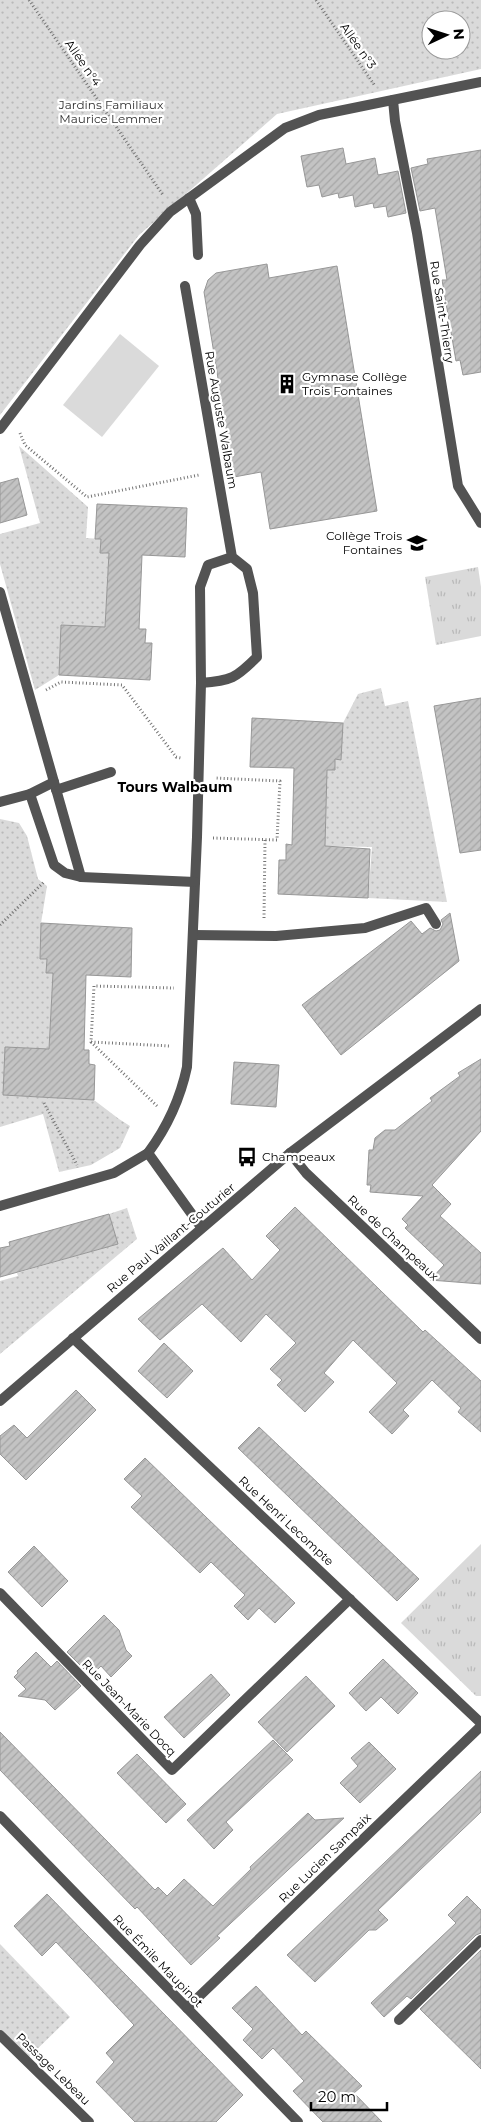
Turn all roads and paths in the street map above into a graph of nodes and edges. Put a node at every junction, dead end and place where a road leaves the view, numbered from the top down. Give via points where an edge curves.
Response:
1 (29, 0) edge
2 (316, 0) edge
3 (481, 82) edge
4 (390, 101) junction
5 (189, 198) junction
6 (170, 212) junction
7 (198, 255) dead end
8 (185, 286) dead end
9 (3, 425) edge
10 (217, 471) junction
11 (481, 523) edge
12 (232, 558) junction
13 (0, 592) edge
14 (200, 683) junction
15 (30, 699) junction
16 (199, 761) junction
17 (111, 772) dead end
18 (199, 777) junction
19 (55, 786) junction
20 (30, 794) junction
21 (0, 802) edge
22 (197, 837) junction
23 (265, 840) junction
24 (54, 865) junction
25 (81, 877) junction
26 (195, 882) junction
27 (436, 924) dead end
28 (0, 925) edge
29 (194, 935) junction
30 (263, 936) junction
31 (191, 989) junction
32 (481, 1008) edge
33 (91, 1042) junction
34 (188, 1047) junction
35 (44, 1103) dead end
36 (170, 1119) junction
37 (148, 1153) junction
38 (290, 1153) junction
39 (86, 1181) junction
40 (0, 1206) edge
41 (201, 1227) junction
42 (73, 1338) junction
43 (481, 1339) edge
44 (0, 1400) edge
45 (0, 1594) edge
46 (350, 1599) junction
47 (481, 1724) edge
48 (0, 1816) edge
49 (481, 1940) edge
50 (187, 2008) junction
51 (399, 2020) dead end
52 (0, 2035) edge
53 (89, 2122) edge
54 (298, 2122) edge

1 - 6 path, Allée n°4 via 160,189
2 - 4 path, Allée n°3
3 - 4 street
4 - 5 street via 319,115 285,128
4 - 11 street, Rue Saint-Thierry via 417,233 458,486
5 - 6 street
5 - 7 street via 196,214
6 - 9 street via 140,245
8 - 10 street, Rue Auguste Walbaum
9 - 10 path via 18,429 25,445 87,497
10 - 12 street, Rue Auguste Walbaum
12 - 14 street via 208,566 200,586
12 - 14 street via 248,569 253,593 257,657 238,676 221,682
13 - 15 street
14 - 16 street
15 - 16 path via 61,682 122,685 176,757
15 - 19 street
16 - 18 street
17 - 19 street
18 - 22 street
18 - 23 path via 280,781 277,840
19 - 20 street
19 - 25 street
20 - 21 street
20 - 24 street
22 - 23 path
22 - 26 street
23 - 30 path
24 - 25 street via 65,873
24 - 28 path via 43,883
25 - 26 street
26 - 29 street
27 - 30 street via 426,908 365,928
29 - 30 street
29 - 31 street
31 - 33 path via 94,986
31 - 34 street
32 - 38 street, Rue Paul Vaillant-Couturier
33 - 34 path
33 - 36 path
34 - 36 street via 182,1088
35 - 39 path
36 - 37 street
37 - 39 street via 114,1173
37 - 41 street
38 - 41 street, Rue Paul Vaillant-Couturier
38 - 43 street, Rue de Champeaux via 306,1173
39 - 40 street
41 - 42 street, Rue Paul Vaillant-Couturier
42 - 44 street, Rue Paul Vaillant-Couturier
42 - 46 street, Rue Henri Lecompte
45 - 46 street, Rue Jean-Marie Docq via 172,1770
46 - 47 street, Rue Henri Lecompte
47 - 50 street, Rue Lucien Sampaix
48 - 50 street, Rue Émile Maupinot
49 - 51 street
50 - 54 street, Rue Émile Maupinot
52 - 53 street, Passage Lebeau

